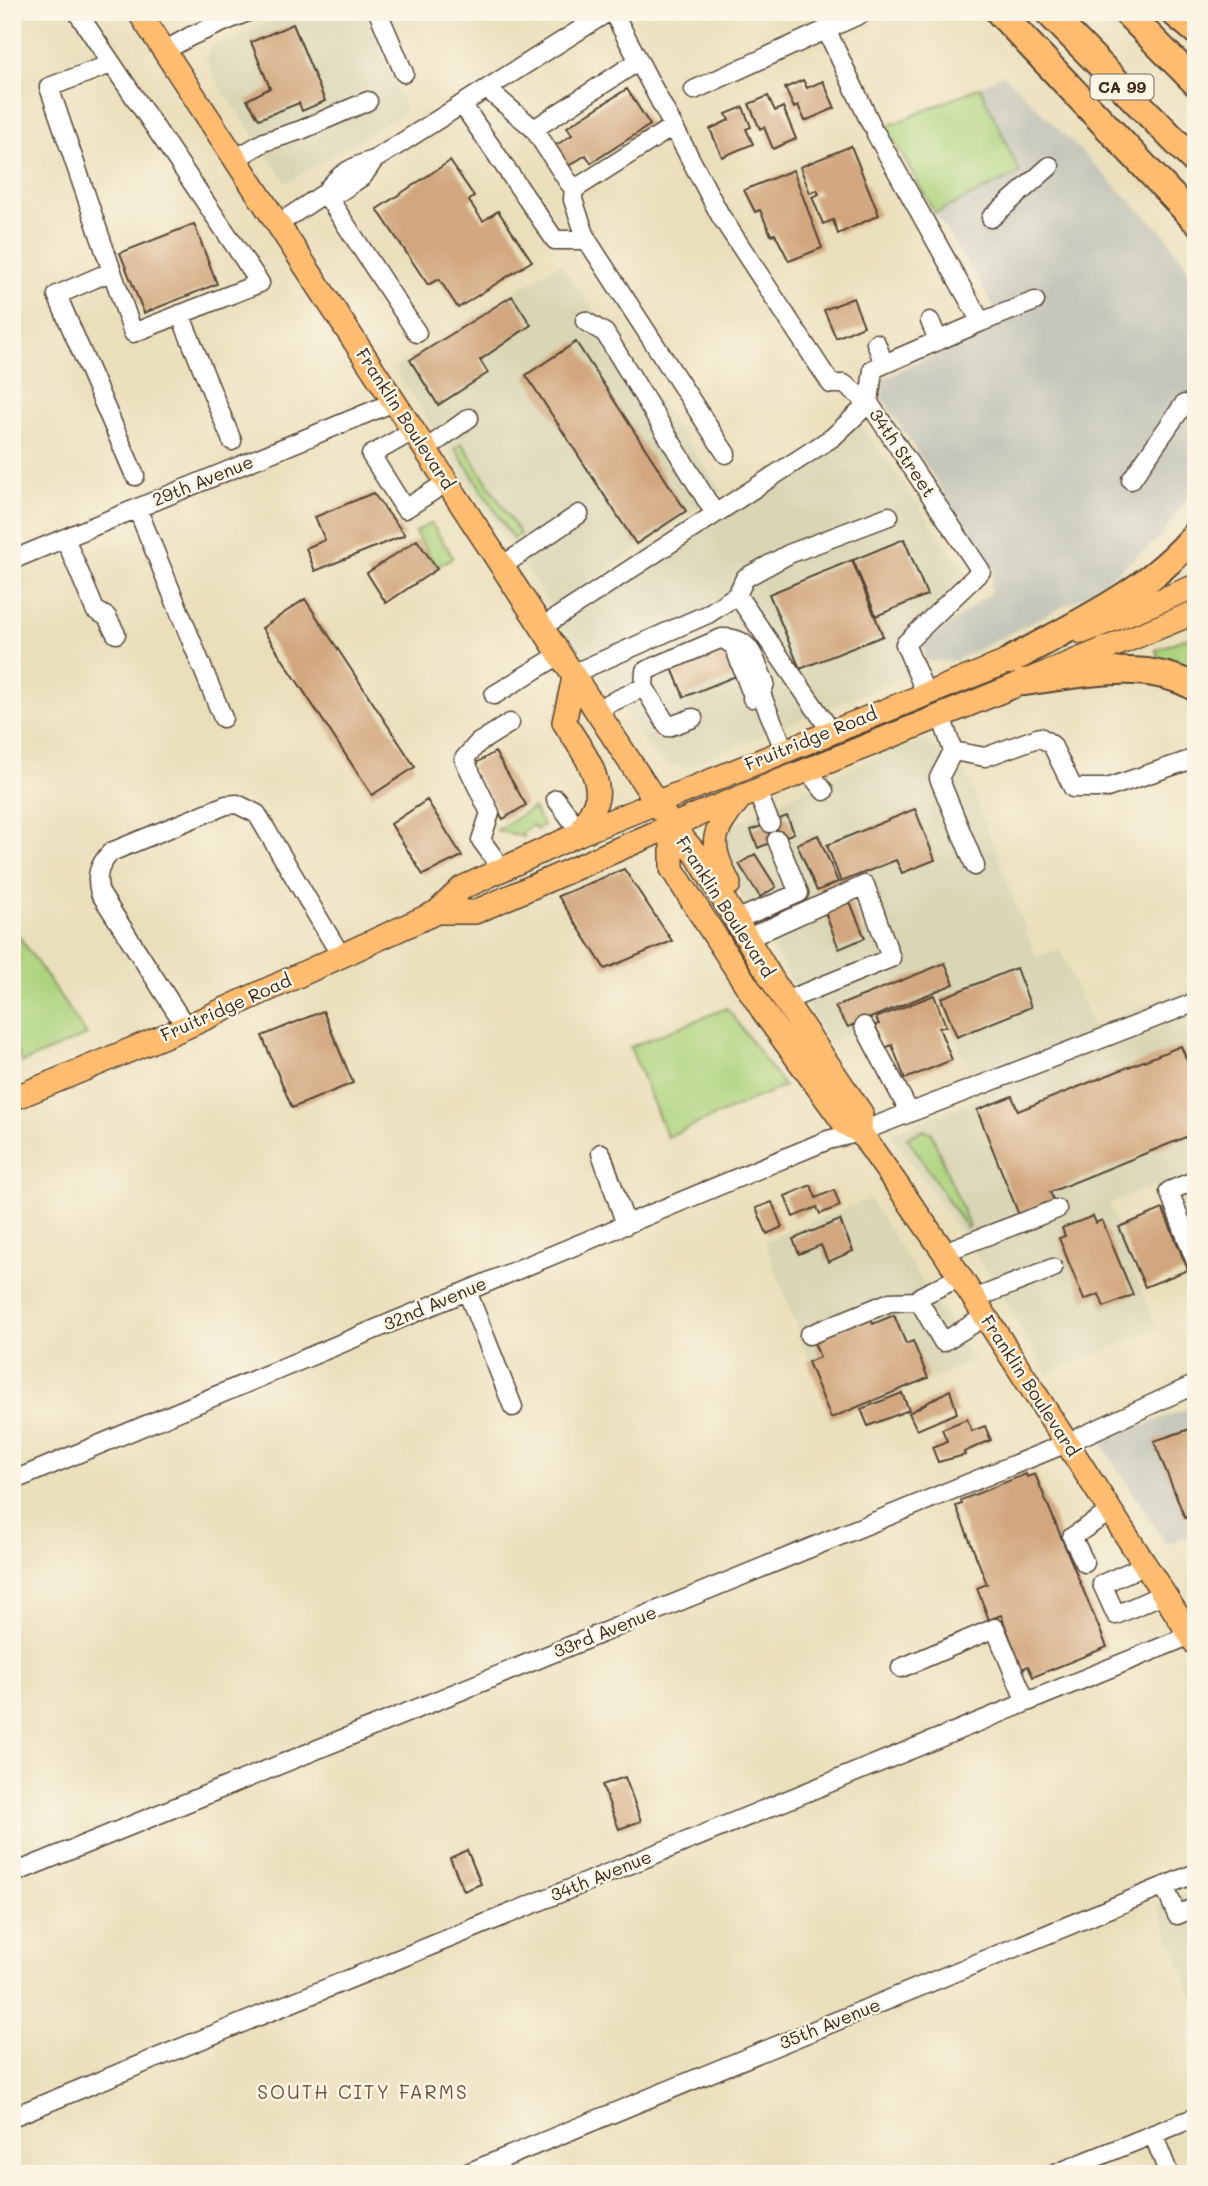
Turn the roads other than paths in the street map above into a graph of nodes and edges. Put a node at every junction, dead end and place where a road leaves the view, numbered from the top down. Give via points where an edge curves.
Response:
1 (77, 12) edge
2 (139, 12) edge
3 (247, 12) edge
4 (379, 12) edge
5 (611, 12) edge
6 (865, 12) edge
7 (999, 12) edge
8 (1048, 12) edge
9 (1126, 12) edge
10 (1173, 12) edge
11 (827, 30) junction
12 (1196, 31) edge
13 (164, 51) junction
14 (637, 62) junction
15 (111, 64) junction
16 (404, 73) dead end
17 (1196, 83) edge
18 (487, 89) junction
19 (694, 90) dead end
20 (368, 101) dead end
21 (461, 104) junction
22 (672, 127) junction
23 (534, 129) junction
24 (235, 159) junction
25 (1196, 162) edge
26 (1050, 166) dead end
27 (572, 184) junction
28 (326, 193) junction
29 (991, 218) dead end
30 (1196, 221) edge
31 (278, 224) junction
32 (587, 240) junction
33 (112, 271) junction
34 (1035, 301) dead end
35 (180, 314) junction
36 (585, 321) dead end
37 (930, 321) dead end
38 (981, 322) junction
39 (417, 333) dead end
40 (939, 340) junction
41 (876, 343) dead end
42 (884, 364) junction
43 (394, 402) junction
44 (869, 403) junction
45 (1184, 404) dead end
46 (469, 418) dead end
47 (232, 440) dead end
48 (419, 440) junction
49 (726, 454) dead end
50 (135, 476) dead end
51 (1131, 480) dead end
52 (447, 482) junction
53 (137, 508) junction
54 (579, 514) dead end
55 (715, 514) junction
56 (889, 516) dead end
57 (1196, 534) edge
58 (65, 538) junction
59 (12, 560) edge
60 (502, 566) junction
61 (1196, 586) edge
62 (737, 595) junction
63 (1196, 612) edge
64 (541, 627) junction
65 (116, 634) dead end
66 (559, 654) junction
67 (1017, 671) junction
68 (573, 676) junction
69 (644, 687) junction
70 (1196, 688) edge
71 (926, 694) junction
72 (494, 695) dead end
73 (595, 710) junction
74 (941, 716) junction
75 (223, 718) dead end
76 (693, 718) dead end
77 (510, 723) dead end
78 (831, 731) junction
79 (784, 749) junction
80 (953, 751) junction
81 (1196, 758) edge
82 (808, 771) junction
83 (824, 790) dead end
84 (748, 795) junction
85 (556, 799) dead end
86 (657, 803) junction
87 (672, 826) junction
88 (581, 833) junction
89 (975, 866) dead end
90 (502, 869) junction
91 (437, 912) junction
92 (745, 916) junction
93 (746, 939) junction
94 (341, 956) junction
95 (785, 1001) junction
96 (1196, 1002) edge
97 (864, 1026) dead end
98 (186, 1027) junction
99 (12, 1099) edge
100 (910, 1113) junction
101 (860, 1132) junction
102 (601, 1153) dead end
103 (1196, 1180) edge
104 (1057, 1209) dead end
105 (626, 1225) junction
106 (944, 1252) junction
107 (1196, 1262) edge
108 (1053, 1268) dead end
109 (960, 1277) junction
110 (467, 1291) junction
111 (919, 1301) junction
112 (980, 1308) junction
113 (809, 1335) dead end
114 (1196, 1384) edge
115 (513, 1407) dead end
116 (1068, 1443) junction
117 (12, 1481) edge
118 (1111, 1511) junction
119 (1085, 1563) dead end
120 (1145, 1565) junction
121 (1163, 1594) junction
122 (1193, 1639) edge
123 (901, 1668) dead end
124 (1026, 1702) junction
125 (1196, 1873) edge
126 (12, 1874) edge
127 (1164, 1886) junction
128 (1196, 1907) edge
129 (12, 2116) edge
130 (1196, 2116) edge
131 (1153, 2134) junction
132 (465, 2174) edge
133 (1055, 2174) edge
134 (1169, 2174) edge

1 - 15 street
2 - 13 main road, Franklin Boulevard
3 - 13 street
4 - 16 street
5 - 14 street
5 - 18 street
6 - 11 street
7 - 30 highway
8 - 25 highway, CA 99
9 - 17 highway, CA 99
10 - 12 highway
11 - 19 street
11 - 38 street via 924,234
13 - 24 main road, Franklin Boulevard
14 - 22 street
14 - 23 street
15 - 33 street via 48,87
15 - 35 street via 260,283
18 - 21 street
18 - 23 street
20 - 24 street via 264,142
21 - 28 street via 374,160 363,176 341,191
21 - 32 street via 555,240
22 - 27 street via 578,187
22 - 44 street via 720,215 831,384 844,384
23 - 27 street
24 - 31 main road, Franklin Boulevard
26 - 29 street
27 - 32 street
28 - 31 street
28 - 39 street
31 - 43 main road, Franklin Boulevard
32 - 49 street
33 - 35 street via 133,333
33 - 50 street via 57,295
34 - 38 street
35 - 47 street
36 - 55 street via 605,333
37 - 40 street
38 - 40 street
40 - 42 street
41 - 42 street
42 - 44 street, 34th Street via 873,369
43 - 48 main road, Franklin Boulevard
43 - 53 street, 29th Avenue
44 - 55 street via 833,437
44 - 71 street, 34th Street via 981,571 905,644
45 - 51 street
46 - 48 street
48 - 52 main road, Franklin Boulevard
48 - 52 street via 372,455 405,509
52 - 60 main road, Franklin Boulevard
53 - 58 street, 29th Avenue
53 - 75 street
54 - 60 street
55 - 64 street
56 - 62 street via 789,554 746,578
57 - 67 highway via 1174,561
58 - 59 street, 29th Avenue
58 - 65 street via 95,610 107,617
60 - 64 main road, Franklin Boulevard
61 - 67 main road, Fruitridge Road
62 - 68 street via 708,614
62 - 78 street
63 - 67 main road, Fruitridge Road
64 - 66 main road, Franklin Boulevard
66 - 68 main road, Franklin Boulevard
66 - 72 street
67 - 70 highway via 1153,673
67 - 71 main road, Fruitridge Road
67 - 74 main road, Fruitridge Road
68 - 73 main road, Franklin Boulevard
68 - 88 main road via 564,722 596,783 597,799
69 - 73 street
69 - 76 street via 668,727
69 - 79 street via 645,671 722,638 736,638 746,643 765,682 753,697
71 - 78 main road, Fruitridge Road
73 - 86 main road, Franklin Boulevard
74 - 80 street
74 - 82 main road, Fruitridge Road via 882,749
77 - 90 street via 478,743 464,759 490,813 481,840
78 - 79 main road, Fruitridge Road
79 - 86 main road, Fruitridge Road
80 - 81 street via 985,757 1040,737 1052,745 1073,788 1107,788
80 - 89 street via 939,778
82 - 83 street
82 - 84 main road, Fruitridge Road
84 - 87 main road, Fruitridge Road
84 - 92 main road via 716,831 713,841 715,856
84 - 92 street via 774,831 800,893
85 - 88 street
86 - 87 main road, Franklin Boulevard
86 - 88 main road, Fruitridge Road
87 - 91 main road, Fruitridge Road via 475,912
87 - 93 main road, Franklin Boulevard via 696,854
87 - 101 main road, Franklin Boulevard via 672,869 765,1014 844,1124
88 - 90 main road, Fruitridge Road
90 - 91 main road, Fruitridge Road via 462,888
91 - 94 main road, Fruitridge Road
92 - 93 main road
93 - 95 main road, Franklin Boulevard
93 - 95 street via 864,885 891,958
94 - 98 main road, Fruitridge Road
94 - 98 street via 257,814 248,807 226,805 111,852 97,875 100,892
95 - 101 main road, Franklin Boulevard via 861,1113
96 - 100 street, 32nd Avenue
97 - 100 street
98 - 99 main road, Fruitridge Road
100 - 101 street, 32nd Avenue
101 - 105 street, 32nd Avenue via 828,1140
101 - 106 main road, Franklin Boulevard
102 - 105 street
103 - 107 street via 1170,1191
104 - 106 street
105 - 110 street, 32nd Avenue
106 - 109 main road, Franklin Boulevard
108 - 112 street
109 - 111 street
109 - 112 main road, Franklin Boulevard
110 - 115 street
110 - 117 street, 32nd Avenue
111 - 112 street via 943,1342
111 - 113 street via 890,1302
112 - 116 main road, Franklin Boulevard
114 - 116 street, 33rd Avenue
116 - 118 main road, Franklin Boulevard
116 - 126 street, 33rd Avenue
118 - 119 street via 1072,1538
118 - 120 main road, Franklin Boulevard
120 - 121 main road, Franklin Boulevard
120 - 121 street via 1102,1584 1116,1615
121 - 122 main road, Franklin Boulevard
122 - 124 street, 34th Avenue
123 - 124 street via 995,1628
124 - 129 street, 34th Avenue
125 - 127 street, 35th Avenue
127 - 128 street via 1177,1915
127 - 132 street, 35th Avenue
130 - 131 street
131 - 133 street
131 - 134 street

